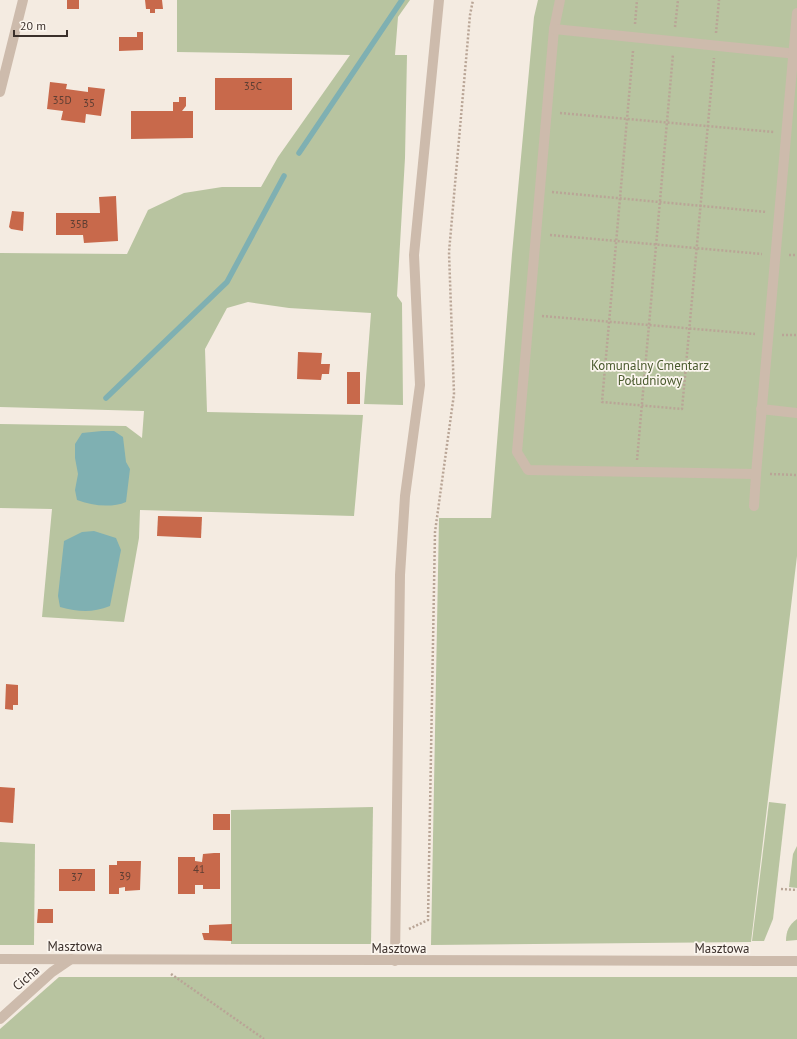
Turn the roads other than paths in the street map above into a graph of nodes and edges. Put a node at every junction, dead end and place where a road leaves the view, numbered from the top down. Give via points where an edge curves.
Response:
1 (23, 0) edge
2 (439, 0) edge
3 (560, 0) edge
4 (797, 13) edge
5 (554, 29) junction
6 (795, 54) edge
7 (0, 92) edge
8 (761, 409) junction
9 (797, 413) edge
10 (756, 474) junction
11 (754, 506) dead end
12 (0, 959) edge
13 (71, 959) junction
14 (395, 961) junction
15 (797, 961) edge
16 (0, 1018) edge

1 - 7 street
2 - 14 street via 414,255 420,385 405,496 400,575
3 - 5 street
4 - 6 street
5 - 6 street
5 - 10 street via 517,452 528,470
6 - 8 street
8 - 9 street
8 - 10 street
10 - 11 street
12 - 13 street, Masztowa
13 - 14 street, Masztowa
13 - 16 street, Cicha via 52,972
14 - 15 street, Masztowa

